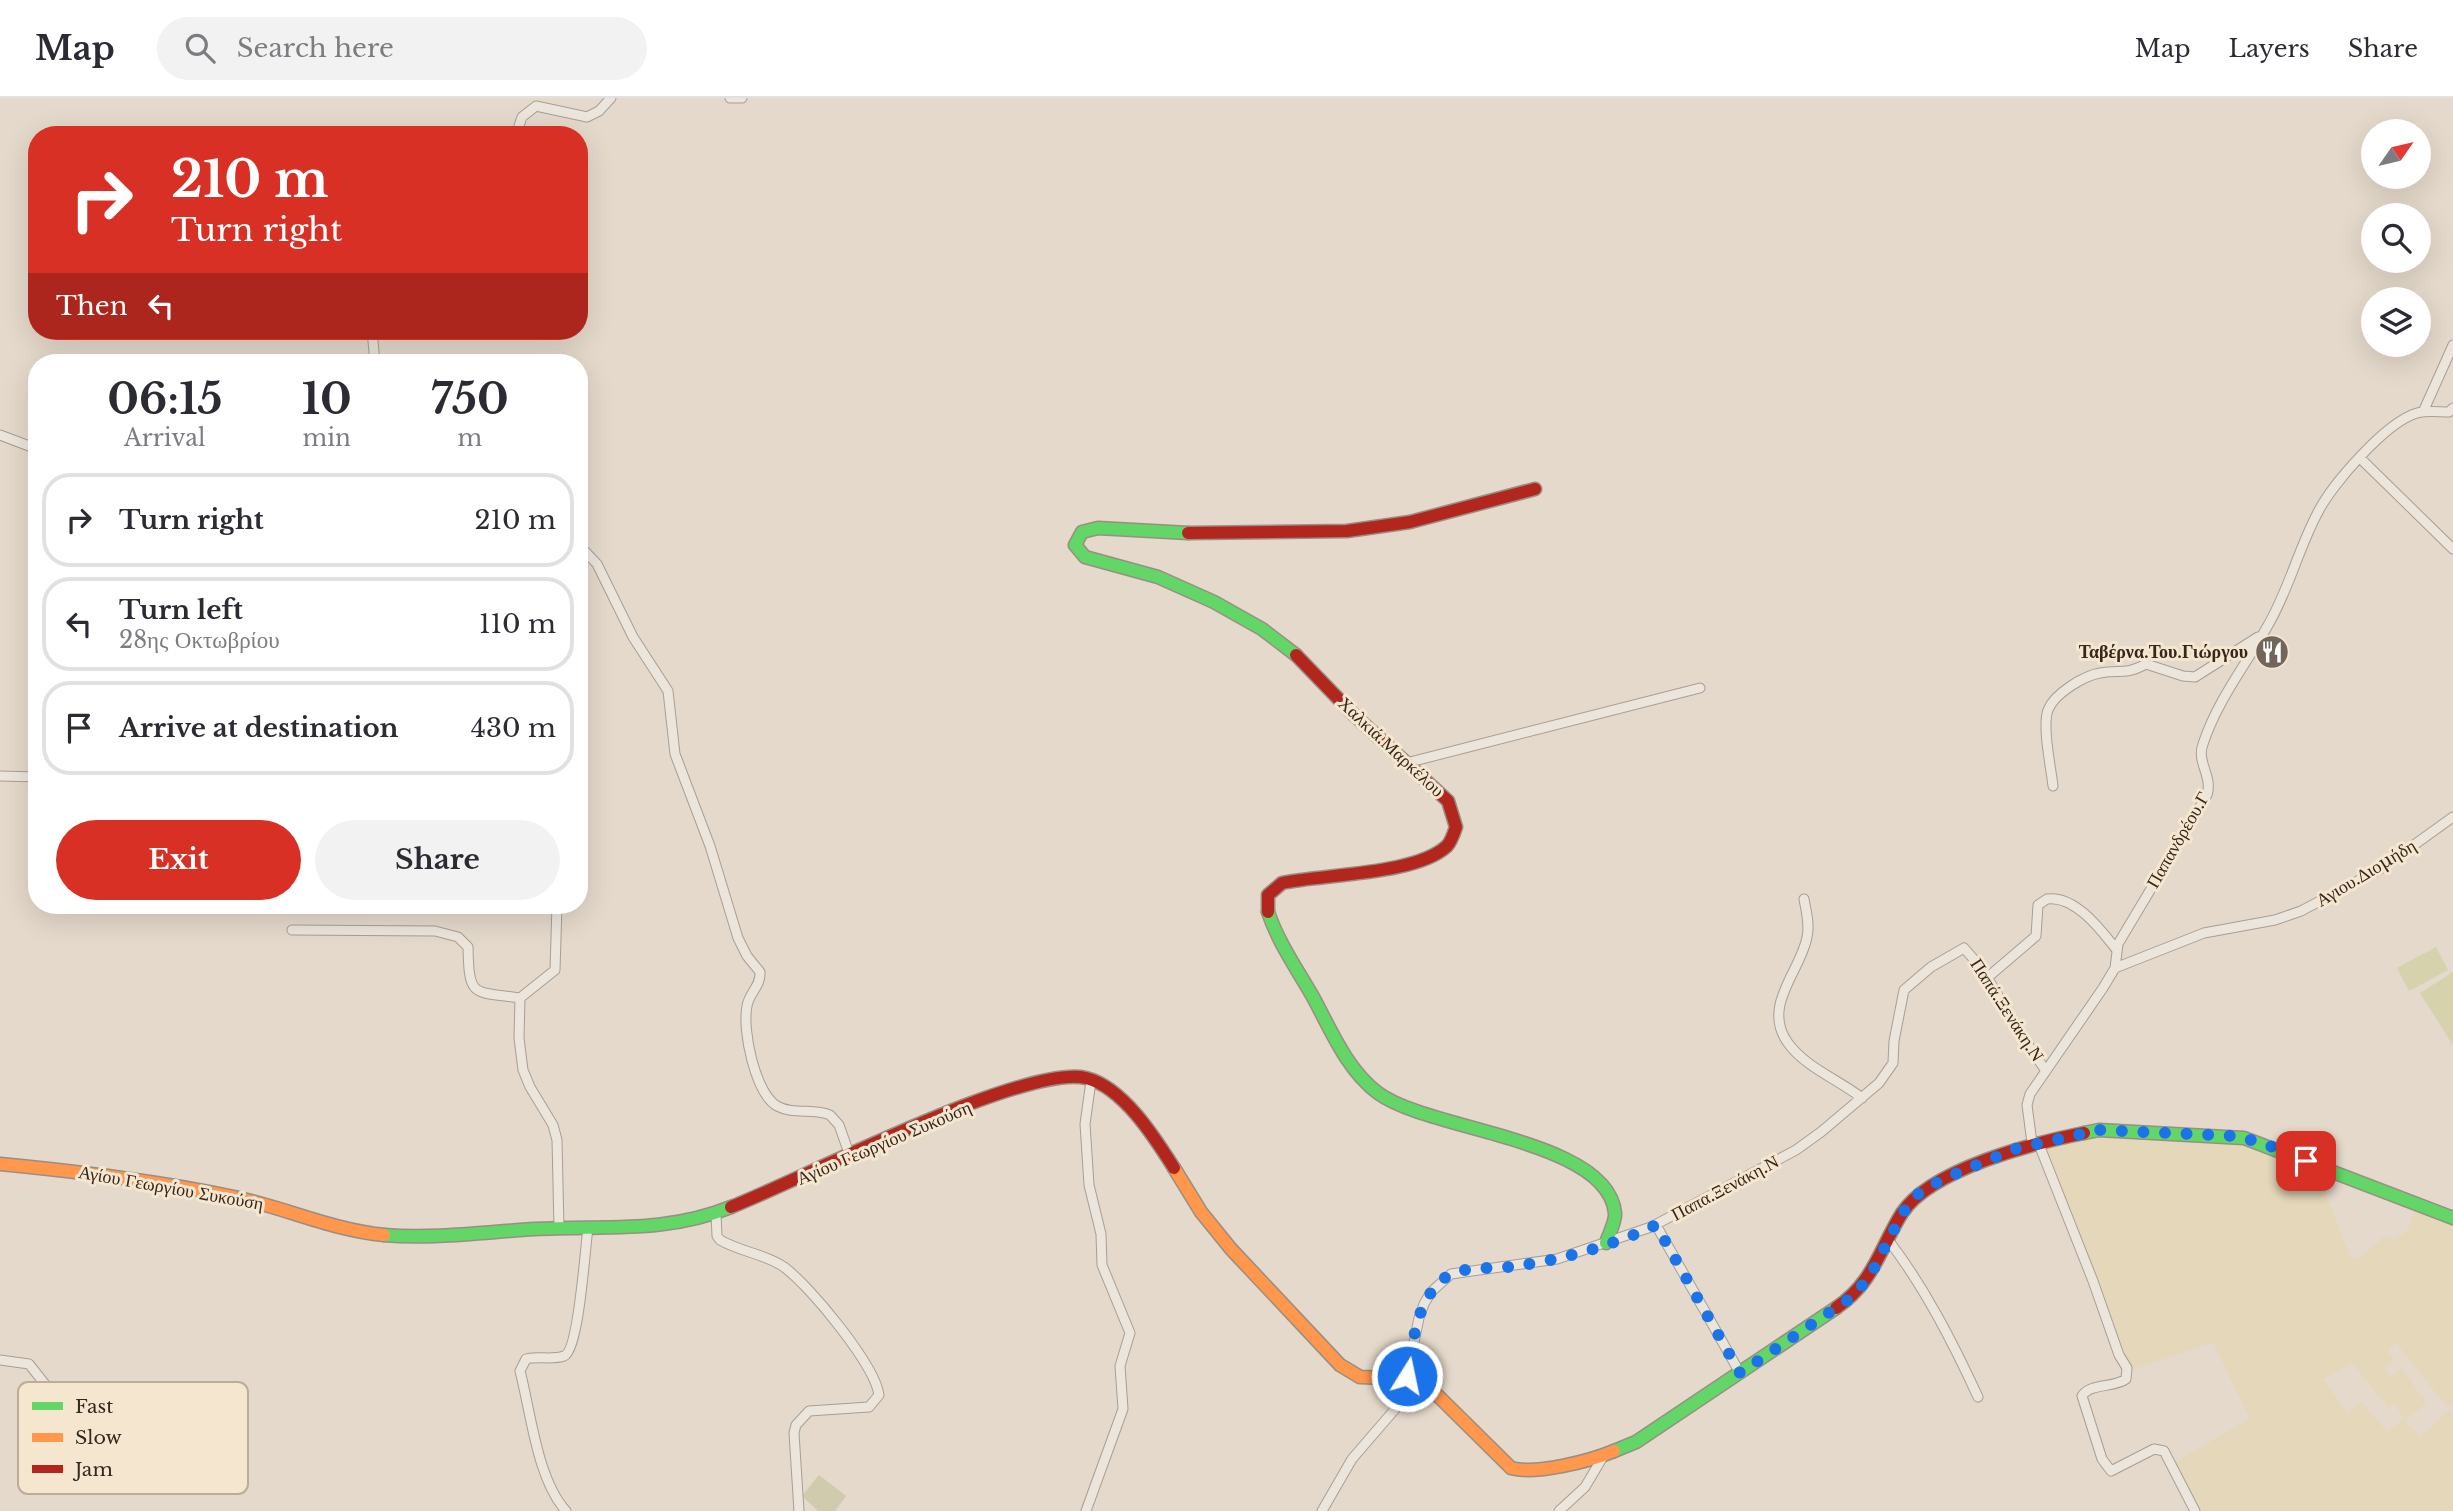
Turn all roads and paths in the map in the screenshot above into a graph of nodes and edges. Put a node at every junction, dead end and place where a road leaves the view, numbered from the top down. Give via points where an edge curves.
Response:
1 (611, 98) edge
2 (730, 98) edge
3 (742, 98) edge
4 (519, 126) edge
5 (2453, 345) edge
6 (2452, 411) edge
7 (2423, 412) junction
8 (0, 435) edge
9 (28, 446) edge
10 (2360, 458) junction
11 (1535, 489) dead end
12 (2453, 549) edge
13 (588, 554) edge
14 (2262, 635) junction
15 (1700, 688) dead end
16 (1406, 763) junction
17 (0, 776) edge
18 (28, 777) edge
19 (2053, 786) dead end
20 (2453, 817) edge
21 (1804, 899) dead end
22 (557, 914) edge
23 (292, 930) dead end
24 (2116, 949) junction
25 (1931, 967) joint
26 (2115, 968) junction
27 (1988, 977) junction
28 (520, 998) junction
29 (2046, 1071) junction
30 (1091, 1081) junction
31 (1862, 1098) junction
32 (2035, 1143) junction
33 (850, 1156) junction
34 (0, 1164) edge
35 (716, 1214) junction
36 (2453, 1219) edge
37 (1656, 1225) junction
38 (559, 1228) junction
39 (588, 1228) junction
40 (1889, 1241) junction
41 (1606, 1243) junction
42 (0, 1360) edge
43 (1740, 1373) junction
44 (1407, 1376) junction
45 (1420, 1379) junction
46 (43, 1382) edge
47 (1978, 1397) dead end
48 (1604, 1455) junction
49 (566, 1511) edge
50 (799, 1511) edge
51 (1086, 1511) edge
52 (1322, 1511) edge
53 (1559, 1511) edge
54 (2195, 1511) edge

1 - 4 street via 587,117 536,106 522,117
2 - 3 street
5 - 7 street
6 - 7 street
7 - 10 street, Παπανδρέου.Γ via 2393,425
8 - 9 street
10 - 12 street
10 - 14 street, Παπανδρέου.Γ via 2317,514
11 - 16 main road, Χαλκιά.Μαρκέλου via 1378,528 1196,533 1098,528 1082,532 1075,541 1085,557 1171,582 1262,629 1297,656
13 - 33 street via 668,691 675,754 738,938 760,972 746,1018 758,1080 768,1099 782,1108 830,1115 839,1125
14 - 19 street via 2195,677 2146,664 2120,674 2096,674 2073,684 2048,710
14 - 24 street, Παπανδρέου.Γ via 2222,699 2202,746 2200,755 2210,782 2207,795
15 - 16 street
16 - 41 main road, Χαλκιά.Μαρκέλου via 1452,808 1457,829 1452,843 1433,856 1392,868 1282,883 1268,895 1270,918 1346,1055 1374,1090 1430,1117 1539,1147 1590,1172 1605,1188 1615,1212
17 - 18 street
20 - 26 street, Αγιου.Διομήδη via 2382,868 2301,911 2204,933
21 - 31 street via 1807,938 1777,1017 1779,1028 1794,1050
22 - 28 street via 555,970
23 - 28 street via 435,931 458,937 468,947 468,980 474,988
24 - 26 street, Παπανδρέου.Γ
24 - 27 street via 2067,902 2047,899 2038,905 2032,941
25 - 27 street, Παπά.Ξενάκη.Ν via 1964,948
25 - 31 street, Παπα.Ξενάκη.Ν via 1904,990 1895,1059 1880,1083
26 - 29 street, Παπανδρέου.Γ
27 - 29 street, Παπά.Ξενάκη.Ν
28 - 38 street via 523,1070 557,1140
29 - 32 street, Παπανδρέου.Γ via 2028,1099
30 - 33 main road, Αγίου Γεωργίου Συκούση via 1073,1076 1037,1083 945,1114
30 - 44 main road via 1144,1122 1219,1235 1340,1365 1360,1377
30 - 51 street via 1085,1124 1089,1185 1101,1234 1102,1265 1130,1333 1120,1366 1123,1409
31 - 37 street, Παπα.Ξενάκη.Ν via 1796,1150
32 - 36 main road via 2099,1130 2244,1138
32 - 40 main road via 1924,1190 1903,1212
32 - 54 street, Παπανδρέου.Γ via 2127,1368 2121,1383 2088,1390 2082,1396 2102,1459 2111,1471 2154,1449 2164,1451
33 - 35 main road, Αγίου Γεωργίου Συκούση
34 - 38 main road, Αγίου Γεωργίου Συκούση via 235,1196 368,1234
35 - 39 main road, Αγίου Γεωργίου Συκούση via 663,1227
35 - 50 street via 720,1240 786,1269 849,1340 877,1383 879,1395 869,1407 808,1411 796,1424
37 - 41 street, Παπα.Ξενάκη.Ν
37 - 43 street
38 - 39 main road, Αγίου Γεωργίου Συκούση
39 - 49 street via 572,1349 564,1356 526,1359 520,1371 541,1460
40 - 43 main road via 1852,1297
40 - 47 street via 1928,1300
41 - 44 street, Παπα.Ξενάκη.Ν via 1535,1263 1451,1274 1439,1282 1419,1318
42 - 46 street via 29,1364
43 - 48 main road via 1636,1442
44 - 45 main road
45 - 48 main road via 1511,1468 1522,1471
45 - 52 street via 1352,1459
48 - 53 street via 1585,1487

